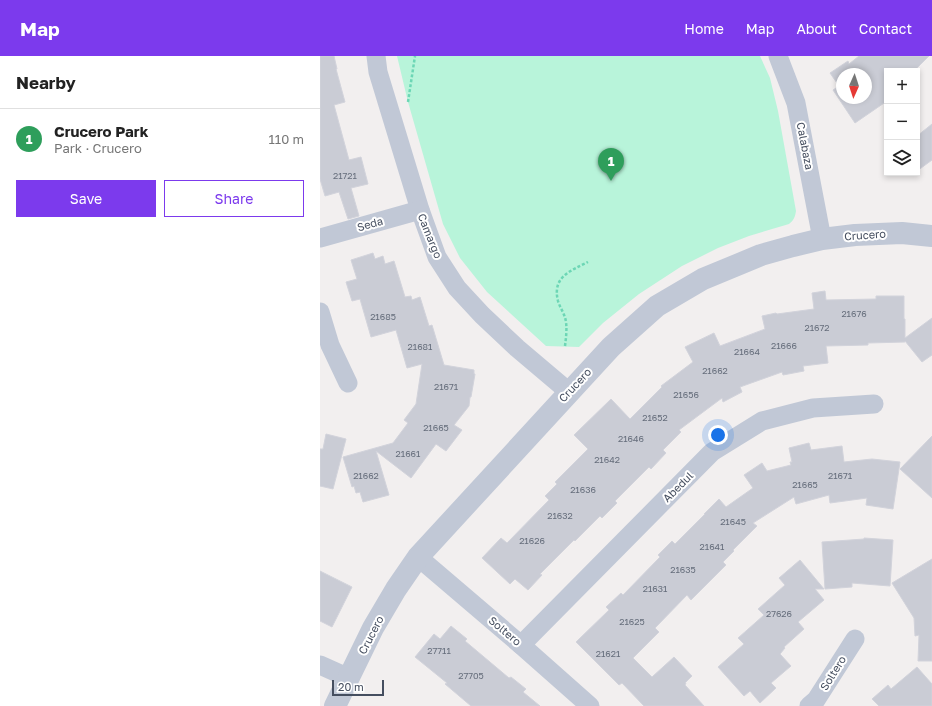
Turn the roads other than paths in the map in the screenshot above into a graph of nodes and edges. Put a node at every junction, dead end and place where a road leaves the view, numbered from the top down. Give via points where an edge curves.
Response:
1 (376, 56) edge
2 (782, 57) edge
3 (420, 210) junction
4 (932, 236) edge
5 (320, 238) edge
6 (822, 239) junction
7 (320, 312) edge
8 (348, 383) dead end
9 (569, 392) junction
10 (874, 404) dead end
11 (418, 557) junction
12 (854, 639) dead end
13 (521, 645) junction
14 (320, 664) edge
15 (349, 678) junction
16 (336, 706) edge
17 (590, 706) edge
18 (809, 706) edge

1 - 3 street, Camargo via 378,72
2 - 6 street, Calabaza via 796,103
3 - 5 street, Seda
3 - 9 street, Camargo via 437,256 457,288 517,348
4 - 6 street, Crucero via 902,233 855,234
6 - 9 street, Crucero via 760,255 703,280 657,306 611,347
7 - 8 street via 330,345
9 - 11 street, Crucero
10 - 13 street, Abedul via 813,408 762,421 712,452
11 - 13 street, Soltero
11 - 15 street, Crucero via 373,628
12 - 18 street, Soltero via 816,700
13 - 17 street, Soltero
14 - 15 street
15 - 16 street, Crucero

